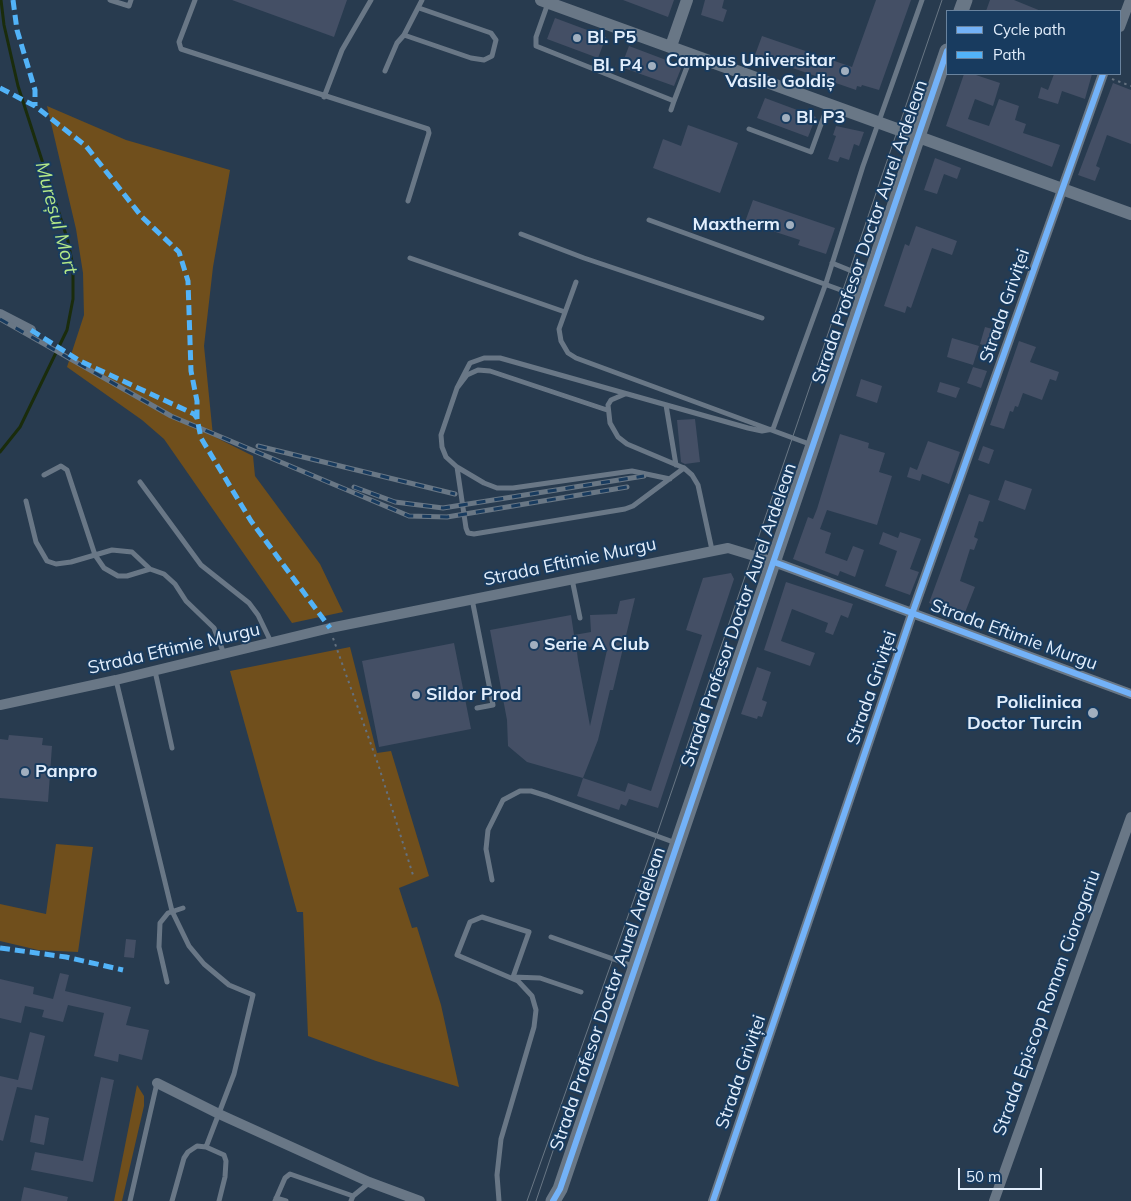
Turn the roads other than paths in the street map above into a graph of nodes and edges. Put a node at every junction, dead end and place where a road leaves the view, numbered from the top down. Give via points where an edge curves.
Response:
1 (110, 0) edge
2 (131, 0) edge
3 (195, 0) edge
4 (371, 0) edge
5 (422, 0) edge
6 (688, 0) edge
7 (922, 0) edge
8 (1130, 0) edge
9 (544, 1) edge
10 (419, 8) junction
11 (1121, 25) edge
12 (404, 35) junction
13 (671, 46) junction
14 (692, 54) junction
15 (946, 54) edge
16 (385, 71) dead end
17 (1103, 75) edge
18 (324, 97) junction
19 (674, 101) junction
20 (828, 104) junction
21 (671, 110) dead end
22 (879, 123) junction
23 (749, 129) dead end
24 (918, 137) junction
25 (1061, 189) junction
26 (408, 201) dead end
27 (1131, 214) edge
28 (649, 220) dead end
29 (521, 234) dead end
30 (410, 258) dead end
31 (584, 258) junction
32 (582, 264) dead end
33 (832, 264) junction
34 (870, 278) junction
35 (576, 282) dead end
36 (826, 283) junction
37 (863, 298) junction
38 (565, 312) junction
39 (0, 314) edge
40 (762, 318) dead end
41 (31, 330) dead end
42 (457, 388) junction
43 (625, 394) junction
44 (666, 405) junction
45 (607, 410) junction
46 (773, 429) junction
47 (813, 445) junction
48 (676, 465) junction
49 (457, 467) junction
50 (684, 468) junction
51 (44, 474) dead end
52 (670, 479) junction
53 (140, 482) dead end
54 (26, 501) dead end
55 (712, 550) junction
56 (95, 555) junction
57 (774, 562) junction
58 (150, 569) junction
59 (572, 578) junction
60 (472, 599) junction
61 (912, 614) junction
62 (580, 618) dead end
63 (271, 643) junction
64 (224, 654) junction
65 (155, 671) junction
66 (116, 680) junction
67 (1131, 694) edge
68 (0, 704) edge
69 (477, 708) dead end
70 (172, 748) dead end
71 (1131, 817) edge
72 (677, 844) junction
73 (492, 880) dead end
74 (183, 908) dead end
75 (172, 911) junction
76 (551, 937) dead end
77 (634, 966) junction
78 (513, 977) junction
79 (167, 982) dead end
80 (581, 992) dead end
81 (157, 1083) joint
82 (219, 1114) junction
83 (206, 1147) junction
84 (369, 1182) junction
85 (557, 1197) edge
86 (276, 1199) edge
87 (352, 1199) edge
88 (130, 1201) edge
89 (172, 1201) edge
90 (218, 1201) edge
91 (286, 1201) edge
92 (420, 1201) edge
93 (499, 1201) edge
94 (713, 1201) edge
95 (994, 1201) edge

1 - 2 lane via 129,6
3 - 18 lane via 179,48
4 - 18 lane via 342,50
5 - 10 lane
6 - 13 street
7 - 22 lane
8 - 11 street
9 - 13 street
9 - 19 lane via 536,46
10 - 12 lane
10 - 12 lane via 491,33 496,40 492,56 484,60 470,58
12 - 16 lane
13 - 14 street
14 - 19 lane
14 - 20 street
15 - 24 main road, Strada Profesor Doctor Aurel Ardelean
17 - 25 street, Strada Griviței
18 - 26 lane via 429,131
19 - 21 lane
20 - 22 street
20 - 23 lane via 811,152
22 - 24 street
22 - 33 lane
24 - 25 street
24 - 34 main road, Strada Profesor Doctor Aurel Ardelean
25 - 27 street
25 - 61 street, Strada Griviței
28 - 36 lane
29 - 31 lane
30 - 38 lane
31 - 32 lane
31 - 40 lane
33 - 34 lane
33 - 36 lane
34 - 37 main road, Strada Profesor Doctor Aurel Ardelean
35 - 38 lane
36 - 37 lane
36 - 46 lane
37 - 47 main road, Strada Profesor Doctor Aurel Ardelean
38 - 46 lane via 560,329 561,341 568,353 576,358
39 - 41 street
42 - 43 lane via 470,363 490,357
42 - 45 lane via 472,372 490,371
42 - 49 lane via 440,442 444,453
43 - 44 lane
43 - 45 lane via 611,400
44 - 46 lane via 748,428
44 - 48 lane
45 - 48 lane via 610,423 622,441
46 - 47 lane
47 - 57 main road, Strada Profesor Doctor Aurel Ardelean
48 - 50 lane
49 - 52 lane via 497,488 632,471
49 - 52 lane via 466,528 468,533 474,534 625,509
50 - 52 lane
50 - 55 lane via 698,485
51 - 56 lane via 61,466 67,470
53 - 63 lane via 201,565 258,614
54 - 56 lane via 36,542 47,561 56,564
55 - 57 street, Strada Eftimie Murgu via 734,549
55 - 59 street, Strada Eftimie Murgu
56 - 58 lane via 112,550 132,552
56 - 58 lane via 104,568 118,576
57 - 61 street, Strada Eftimie Murgu
57 - 72 main road, Strada Profesor Doctor Aurel Ardelean
58 - 64 lane via 170,579 186,601 214,628
59 - 60 street, Strada Eftimie Murgu
59 - 62 lane
60 - 63 street, Strada Eftimie Murgu
60 - 69 lane via 493,704
61 - 67 street, Strada Eftimie Murgu
61 - 94 street, Strada Griviței
63 - 64 street, Strada Eftimie Murgu
64 - 65 street, Strada Eftimie Murgu
65 - 66 street, Strada Eftimie Murgu
65 - 70 lane
66 - 68 street, Strada Eftimie Murgu
66 - 75 lane
71 - 95 street, Strada Episcop Roman Ciorogariu
72 - 73 lane via 547,796 520,791 503,800 488,830 486,849
72 - 77 main road, Strada Profesor Doctor Aurel Ardelean
74 - 75 lane
75 - 79 lane via 162,918 158,934
75 - 82 lane via 189,946 204,964 229,985 253,994 241,1050
76 - 77 lane
77 - 85 main road, Strada Profesor Doctor Aurel Ardelean
78 - 78 lane via 529,932 482,917 470,922 457,956
78 - 80 lane via 540,978
78 - 93 lane via 532,996 536,1017 501,1139 496,1175
81 - 82 street
81 - 88 lane
82 - 83 lane
82 - 84 street
83 - 89 lane via 197,1146 188,1152
83 - 90 lane via 224,1156 226,1161
84 - 87 lane
84 - 92 street
86 - 87 lane via 290,1174
86 - 91 lane

